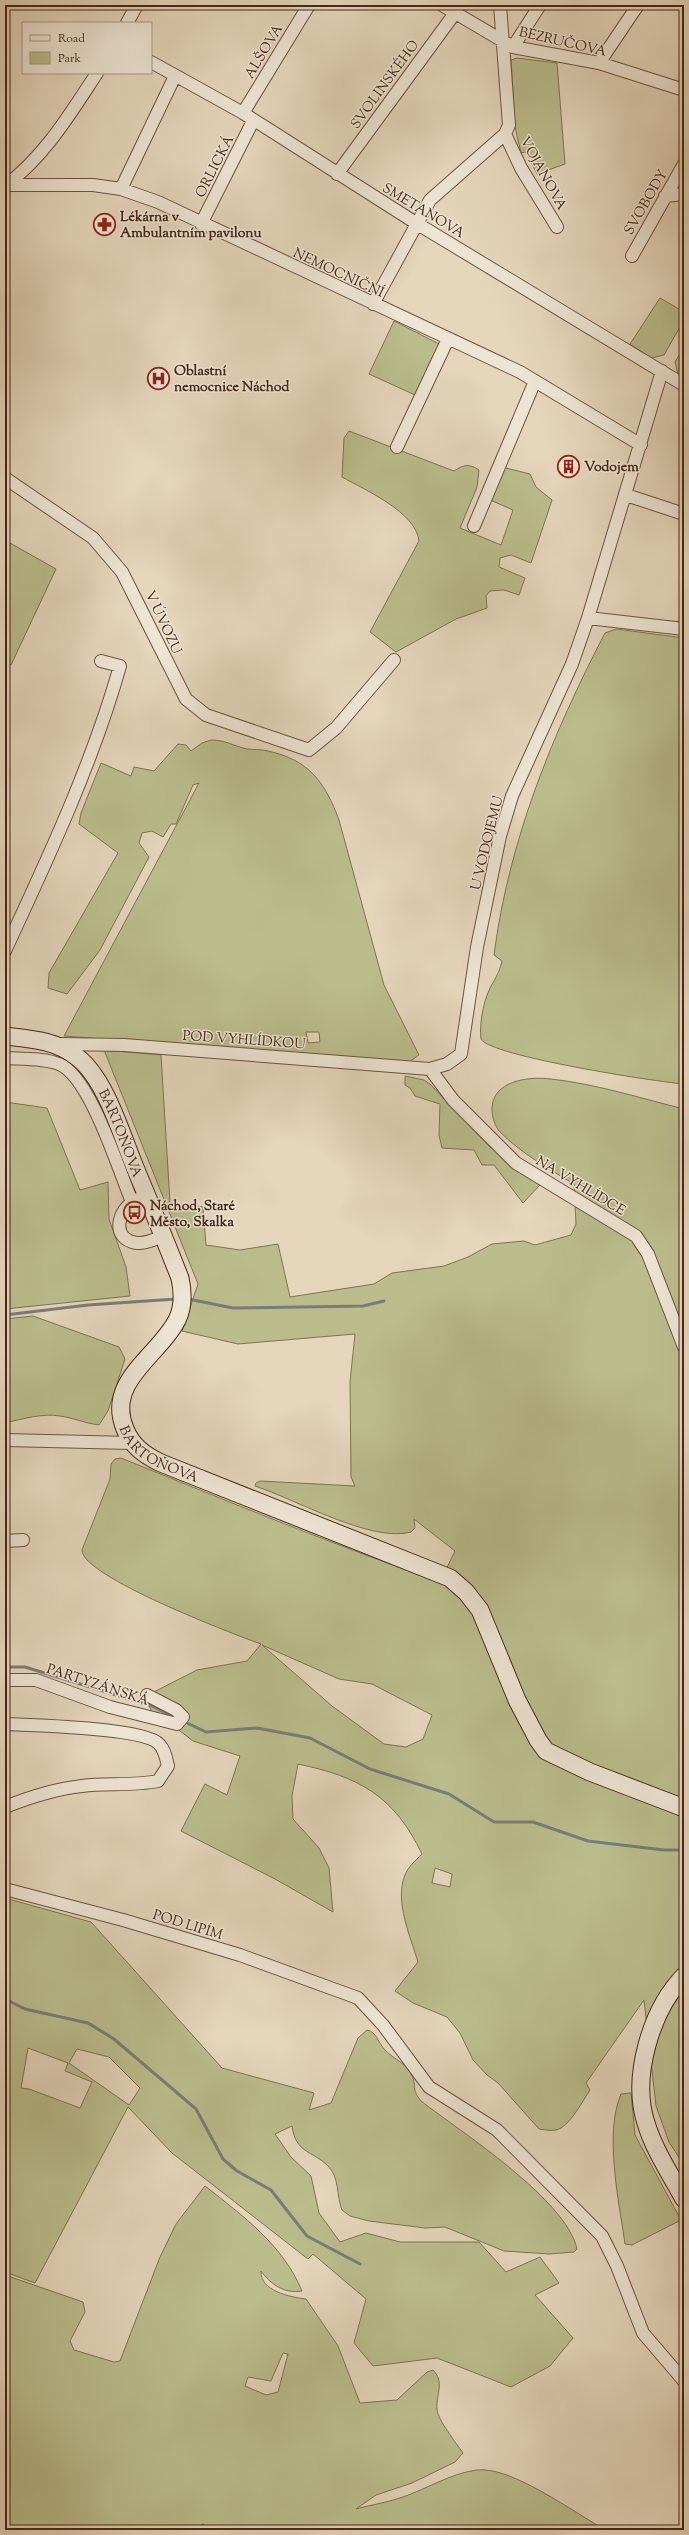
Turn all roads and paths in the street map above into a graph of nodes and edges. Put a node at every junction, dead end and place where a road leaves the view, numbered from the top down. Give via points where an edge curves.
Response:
1 (136, 5) edge
2 (309, 5) edge
3 (442, 5) edge
4 (500, 5) edge
5 (540, 5) edge
6 (638, 5) edge
7 (455, 13) junction
8 (128, 22) edge
9 (503, 40) junction
10 (513, 47) junction
11 (152, 63) edge
12 (599, 63) junction
13 (96, 74) edge
14 (175, 76) junction
15 (684, 90) edge
16 (243, 113) junction
17 (253, 121) junction
18 (505, 134) junction
19 (684, 164) edge
20 (337, 174) junction
21 (6, 186) edge
22 (121, 189) junction
23 (684, 194) edge
24 (665, 196) junction
25 (416, 223) junction
26 (201, 224) junction
27 (557, 228) dead end
28 (632, 256) dead end
29 (373, 304) junction
30 (448, 339) junction
31 (662, 371) junction
32 (535, 381) junction
33 (683, 382) edge
34 (641, 445) junction
35 (397, 447) dead end
36 (5, 478) edge
37 (626, 495) junction
38 (684, 514) edge
39 (474, 526) dead end
40 (588, 618) junction
41 (684, 629) edge
42 (394, 660) dead end
43 (101, 661) dead end
44 (5, 951) edge
45 (5, 1036) edge
46 (55, 1044) junction
47 (5, 1058) edge
48 (430, 1069) junction
49 (135, 1196) junction
50 (164, 1236) junction
51 (684, 1347) edge
52 (5, 1440) edge
53 (132, 1442) junction
54 (23, 1540) dead end
55 (5, 1541) edge
56 (5, 1680) edge
57 (147, 1695) dead end
58 (5, 1724) edge
59 (5, 1807) edge
60 (684, 1808) edge
61 (5, 1889) edge
62 (684, 1976) edge
63 (684, 2199) edge
64 (684, 2381) edge

1 - 8 street
2 - 16 street, ALŠOVA
3 - 7 street, BEZRUČOVA
4 - 9 street
5 - 10 street
6 - 12 street
7 - 9 street, BEZRUČOVA
7 - 20 street, SVOLINSKÉHO
9 - 10 street, BEZRUČOVA
9 - 18 street via 510,115
10 - 12 street, BEZRUČOVA
11 - 14 street, SMETANOVA
12 - 15 street, BEZRUČOVA
13 - 21 street via 35,161
14 - 16 street, SMETANOVA
14 - 22 street
16 - 17 street, SMETANOVA
17 - 20 street, SMETANOVA
17 - 26 street, ORLICKÁ
18 - 25 street via 444,185 430,200
18 - 27 street, VOJANOVA via 521,168
19 - 24 street, SVOBODY
20 - 25 street, SMETANOVA
21 - 22 street, NEMOCNIČNÍ via 93,185
22 - 26 street, NEMOCNIČNÍ via 158,202
23 - 24 street
24 - 28 street, SVOBODY
25 - 29 street
25 - 31 street, SMETANOVA
26 - 29 street, NEMOCNIČNÍ
29 - 30 street, NEMOCNIČNÍ
30 - 32 street, NEMOCNIČNÍ
30 - 35 street
31 - 33 street, SMETANOVA
31 - 34 street, U VODOJEMU
32 - 34 street, NEMOCNIČNÍ
32 - 39 street
34 - 37 street, U VODOJEMU
36 - 42 street, V ÚVOZU via 93,538 122,572 186,699 206,715 309,750 336,728
37 - 38 street
37 - 40 street, U VODOJEMU
40 - 41 street
40 - 48 street, U VODOJEMU via 572,664 512,796 500,836 477,947 461,1054 447,1064
43 - 44 street via 120,666 104,723 50,853
45 - 46 street, BARTOŇOVA
46 - 48 street, POD VYHLÍDKOU via 124,1045
46 - 49 street, BARTOŇOVA via 81,1060 97,1081
47 - 49 street via 61,1064 76,1077 89,1096
48 - 51 street, NA VYHLÍDCE via 453,1100 516,1163 636,1236 648,1254
49 - 50 street, BARTOŇOVA
49 - 50 street via 119,1218 119,1228 124,1238 136,1243 149,1242
50 - 53 street, BARTOŇOVA via 180,1278 182,1305 176,1321 133,1374 123,1392 122,1420
52 - 53 street
53 - 60 street, BARTOŇOVA via 143,1454 161,1463 430,1568 454,1581 476,1604 517,1700 546,1751 590,1772
54 - 55 street
56 - 57 street, PARTYZÁNSKÁ via 36,1680 110,1707 177,1724 183,1717 176,1710
58 - 59 street via 135,1735 158,1743 165,1754 168,1766 158,1781 143,1784 82,1786 40,1793
61 - 64 street, POD LIPÍM via 123,1920 233,1953 358,1998 383,2025 429,2087 497,2130 602,2236 617,2266 643,2333
62 - 63 street via 665,1999 652,2028 645,2048 642,2092 644,2117 651,2136

